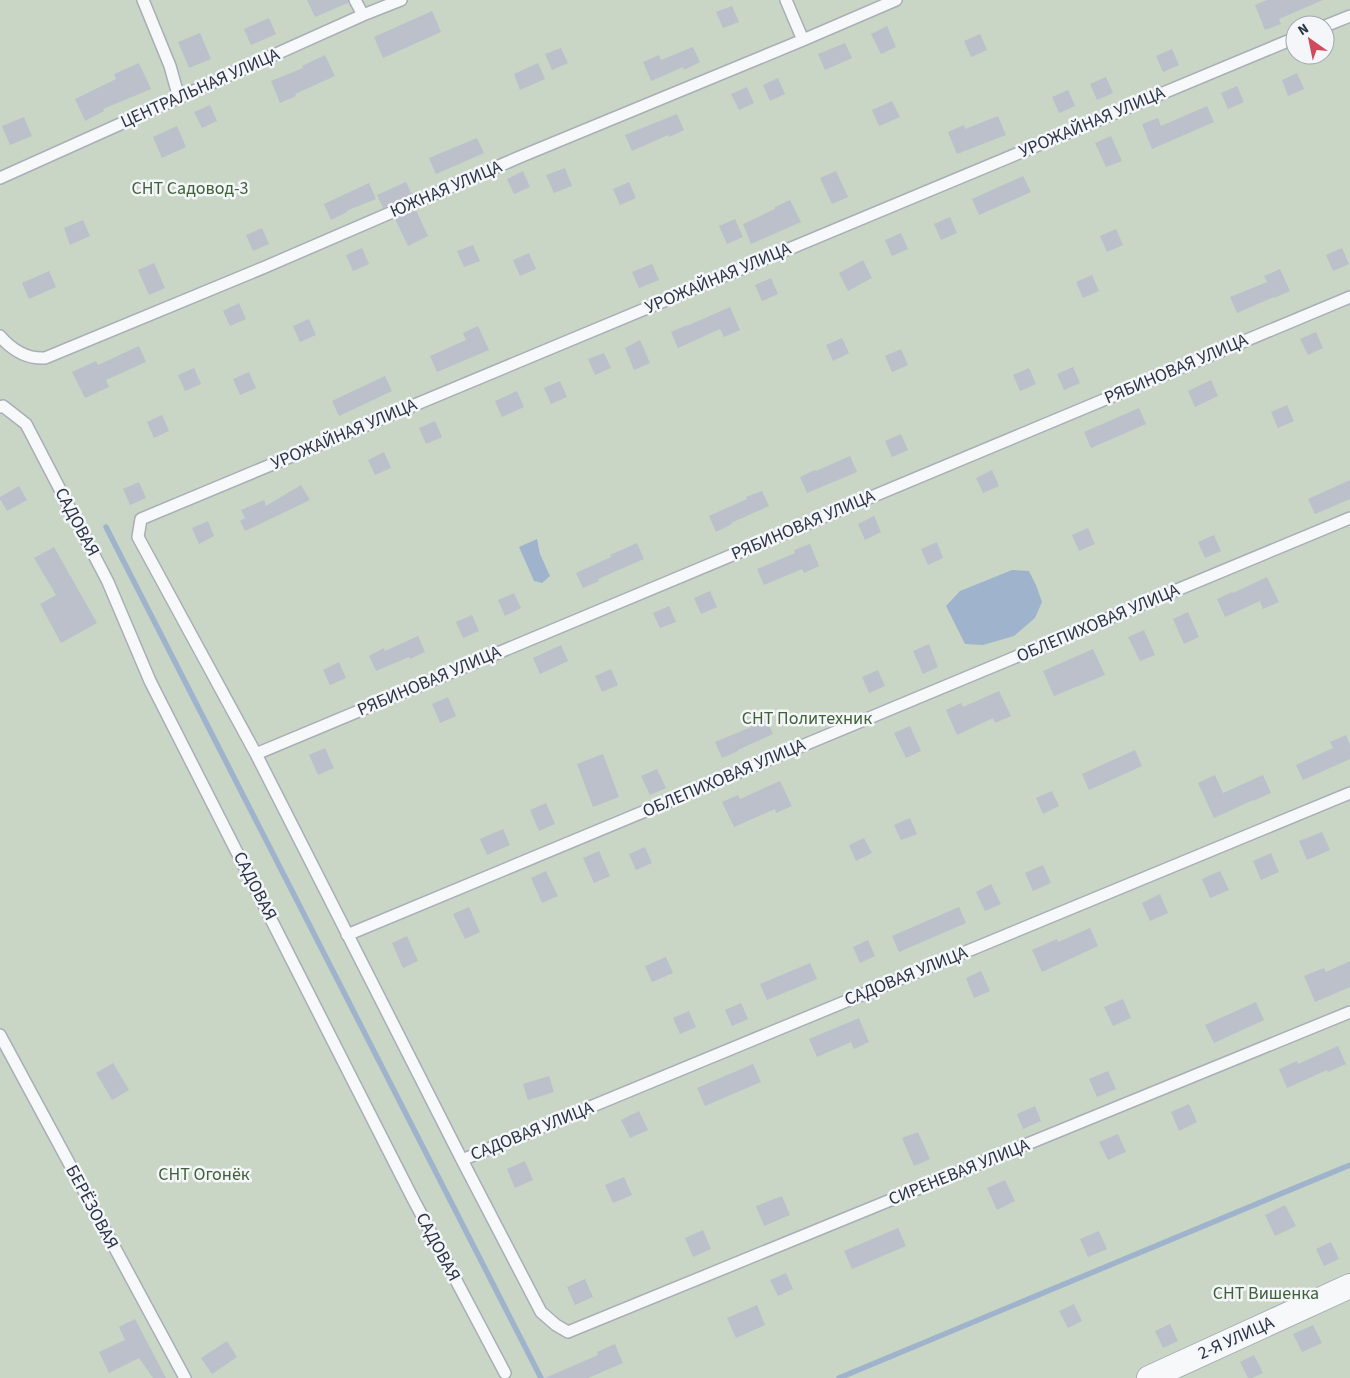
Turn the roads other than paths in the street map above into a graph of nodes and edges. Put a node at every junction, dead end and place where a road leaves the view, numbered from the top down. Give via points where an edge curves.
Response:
1 (143, 0) edge
2 (355, 0) edge
3 (401, 0) edge
4 (786, 0) edge
5 (896, 0) edge
6 (363, 16) junction
7 (1350, 16) edge
8 (1335, 22) edge
9 (803, 40) junction
10 (1285, 42) edge
11 (179, 98) junction
12 (0, 178) edge
13 (1350, 297) edge
14 (0, 336) edge
15 (0, 407) edge
16 (1350, 518) edge
17 (256, 754) junction
18 (1350, 793) edge
19 (347, 936) junction
20 (1350, 1012) edge
21 (0, 1035) edge
22 (462, 1160) junction
23 (1350, 1286) edge
24 (505, 1373) dead end
25 (185, 1378) edge
26 (1149, 1378) edge

1 - 11 lane via 170,66
2 - 6 lane
3 - 6 lane, ЦЕНТРАЛЬНАЯ УЛИЦА
4 - 9 lane
5 - 9 lane, ЮЖНАЯ УЛИЦА
6 - 11 lane, ЦЕНТРАЛЬНАЯ УЛИЦА
7 - 8 lane
9 - 14 lane, ЮЖНАЯ УЛИЦА via 46,358 23,355
10 - 17 lane, УРОЖАЙНАЯ УЛИЦА via 141,519 138,537
11 - 12 lane, ЦЕНТРАЛЬНАЯ УЛИЦА
13 - 17 lane, РЯБИНОВАЯ УЛИЦА
15 - 24 lane, САДОВАЯ via 26,424 108,582 150,681
16 - 19 lane, ОБЛЕПИХОВАЯ УЛИЦА
17 - 19 lane
18 - 22 lane, САДОВАЯ УЛИЦА
19 - 22 lane
20 - 22 lane, СИРЕНЕВАЯ УЛИЦА via 568,1332 541,1312
21 - 25 lane, БЕРЁЗОВАЯ
23 - 26 street, 2-Я УЛИЦА

